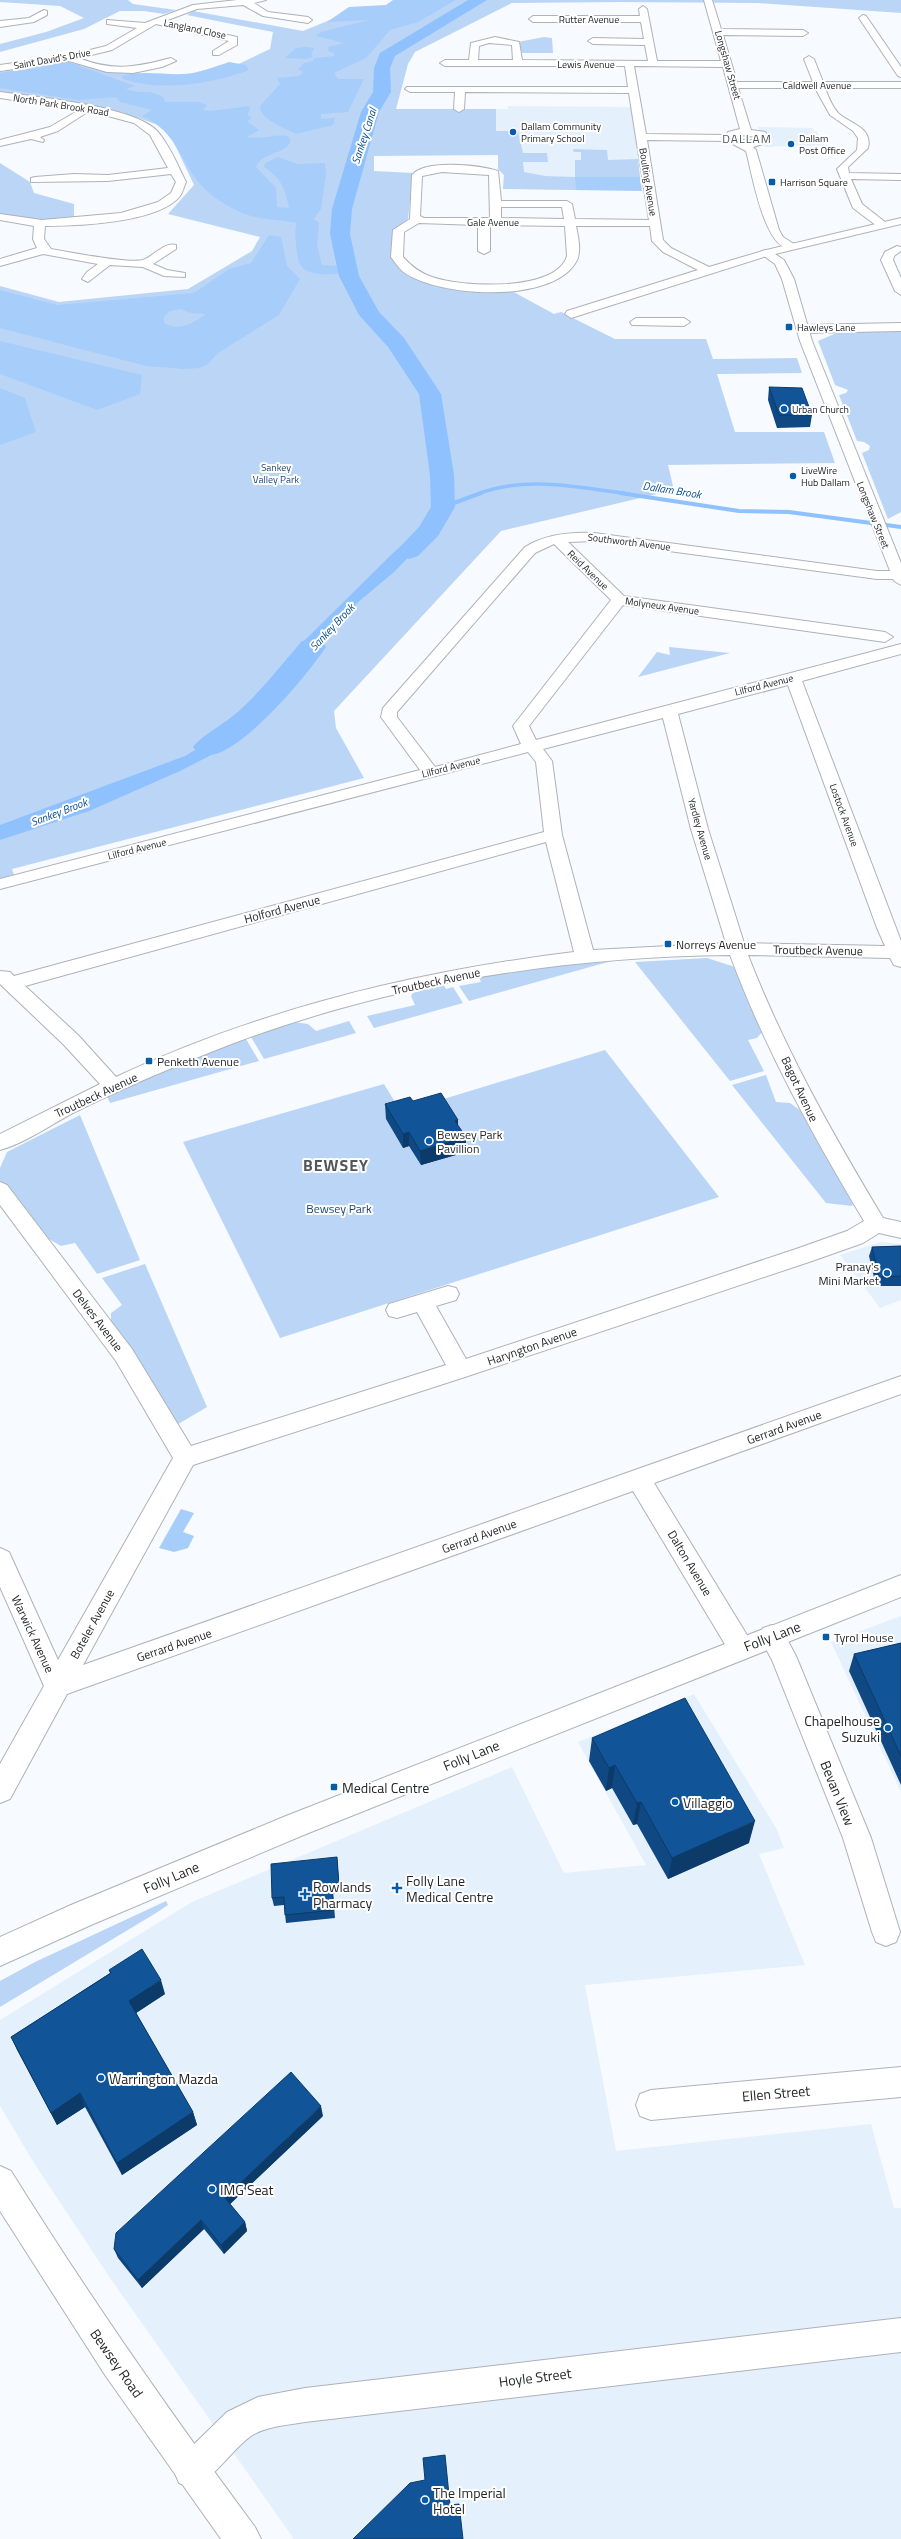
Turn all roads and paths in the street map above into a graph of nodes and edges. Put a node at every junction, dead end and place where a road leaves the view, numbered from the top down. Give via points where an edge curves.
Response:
1 (184, 0) edge
2 (262, 0) edge
3 (708, 0) edge
4 (245, 2) junction
5 (196, 7) junction
6 (643, 8) dead end
7 (44, 13) dead end
8 (863, 18) dead end
9 (533, 19) dead end
10 (308, 20) dead end
11 (644, 20) junction
12 (155, 21) junction
13 (110, 22) dead end
14 (0, 24) edge
15 (145, 26) junction
16 (719, 32) junction
17 (804, 33) dead end
18 (593, 41) dead end
19 (648, 42) junction
20 (83, 44) dead end
21 (97, 52) junction
22 (216, 53) dead end
23 (70, 58) junction
24 (809, 59) dead end
25 (171, 61) dead end
26 (445, 63) dead end
27 (473, 63) junction
28 (518, 63) junction
29 (629, 64) junction
30 (653, 64) junction
31 (728, 64) junction
32 (0, 68) edge
33 (901, 74) edge
34 (734, 85) junction
35 (820, 85) junction
36 (901, 85) edge
37 (410, 89) dead end
38 (460, 89) junction
39 (634, 90) junction
40 (1, 101) edge
41 (88, 108) junction
42 (459, 108) dead end
43 (746, 131) junction
44 (640, 137) junction
45 (733, 140) junction
46 (0, 142) edge
47 (760, 143) junction
48 (751, 150) junction
49 (175, 170) junction
50 (845, 176) junction
51 (901, 177) edge
52 (36, 180) dead end
53 (496, 204) junction
54 (0, 217) edge
55 (417, 220) junction
56 (901, 221) edge
57 (484, 222) junction
58 (496, 222) junction
59 (654, 222) junction
60 (41, 223) junction
61 (569, 223) junction
62 (881, 224) junction
63 (790, 246) junction
64 (172, 247) dead end
65 (900, 249) edge
66 (44, 250) junction
67 (484, 251) dead end
68 (766, 253) junction
69 (107, 262) junction
70 (0, 263) edge
71 (145, 264) junction
72 (708, 271) junction
73 (181, 275) dead end
74 (88, 279) dead end
75 (901, 291) edge
76 (630, 296) junction
77 (647, 305) dead end
78 (571, 314) dead end
79 (636, 322) dead end
80 (684, 322) dead end
81 (901, 327) edge
82 (802, 329) junction
83 (557, 539) junction
84 (900, 578) edge
85 (619, 600) junction
86 (885, 637) dead end
87 (901, 649) edge
88 (793, 678) junction
89 (669, 709) junction
90 (532, 746) junction
91 (430, 772) junction
92 (553, 836) junction
93 (0, 884) edge
94 (736, 948) junction
95 (899, 955) edge
96 (585, 956) junction
97 (6, 978) edge
98 (112, 1085) junction
99 (0, 1143) edge
100 (0, 1190) edge
101 (876, 1224) junction
102 (901, 1230) edge
103 (448, 1294) dead end
104 (423, 1302) junction
105 (397, 1310) dead end
106 (460, 1370) junction
107 (901, 1385) edge
108 (185, 1458) junction
109 (639, 1479) junction
110 (0, 1559) edge
111 (901, 1586) edge
112 (772, 1636) junction
113 (740, 1648) junction
114 (57, 1686) junction
115 (0, 1790) edge
116 (886, 1932) dead end
117 (0, 1952) edge
118 (901, 2082) edge
119 (651, 2105) dead end
120 (0, 2182) edge
121 (901, 2335) edge
122 (191, 2471) junction
123 (243, 2539) edge

1 - 5 street via 192,2
2 - 4 street, Saint David's Drive
3 - 16 street, Longshaw Street
4 - 5 street, Saint David's Drive
4 - 10 street via 266,14
5 - 12 street, Saint David's Drive
6 - 11 street
7 - 14 street via 14,27
8 - 33 street
9 - 11 street, Rutter Avenue
11 - 19 street
12 - 15 street, Saint David's Drive
12 - 22 street, Langland Close via 234,39 234,43
13 - 15 street
15 - 21 street, Saint David's Drive via 123,42
16 - 17 street
16 - 31 street, Longshaw Street
18 - 19 street
19 - 30 street
20 - 21 street
21 - 23 street, Saint David's Drive
23 - 25 street via 100,69 134,71 157,67
23 - 32 street, Saint David's Drive
24 - 35 street
26 - 27 street, Lewis Avenue
27 - 28 street, Lewis Avenue
27 - 28 street via 474,45 492,41 516,44
28 - 29 street, Lewis Avenue
29 - 30 street, Lewis Avenue
29 - 39 street, Boulting Avenue
30 - 31 street, Lewis Avenue
31 - 34 street, Longshaw Street
34 - 35 street, Caldwell Avenue
34 - 43 street, Longshaw Street
35 - 36 street, Caldwell Avenue
35 - 50 street via 832,112 851,124 862,136 864,143 862,151 843,166
37 - 38 street
38 - 39 street via 547,94
38 - 42 street
39 - 44 street, Boulting Avenue
40 - 41 street, North Park Brook Road
41 - 46 street via 36,138
41 - 49 street, North Park Brook Road via 124,116 147,127 159,140
43 - 45 street via 735,132
43 - 47 street via 765,135 766,140
44 - 45 street
44 - 59 street, Boulting Avenue
45 - 47 street
45 - 48 street
47 - 48 street
48 - 63 street via 773,230 779,239
49 - 52 street via 108,178 50,176
49 - 60 street, North Park Brook Road via 180,178 180,187 172,198 154,208 107,219
50 - 51 street
50 - 62 street via 857,206
53 - 55 street via 494,173 490,171 424,170 417,176 414,217
53 - 58 street
53 - 61 street, Gale Avenue via 567,204
54 - 60 street, North Park Brook Road
55 - 57 street, Gale Avenue
55 - 61 street via 399,230 397,257 402,267 433,282 478,288 532,284 552,277 566,268 572,259
56 - 62 street
57 - 58 street, Gale Avenue
57 - 67 street
58 - 61 street, Gale Avenue
59 - 61 street, Gale Avenue
59 - 72 street, Boulting Avenue via 658,241 663,247
60 - 66 street via 38,230 39,241
62 - 63 street
63 - 68 street
64 - 71 street
65 - 75 street via 889,254 887,260
66 - 69 street
66 - 70 street
68 - 72 street
68 - 82 street, Longshaw Street via 778,259 782,266
69 - 71 street
69 - 74 street
71 - 73 street via 164,273
72 - 76 street
76 - 77 street
76 - 78 street
79 - 80 street via 661,317
81 - 82 street
82 - 84 street, Longshaw Street
83 - 84 street, Southworth Avenue via 594,537
83 - 85 street, Reid Avenue
83 - 91 street, Southworth Avenue via 530,550 390,708 389,717
85 - 86 street, Molyneux Avenue via 862,638
85 - 90 street, Molyneux Avenue via 523,720 522,732
87 - 88 street, Lilford Avenue
88 - 89 street, Lilford Avenue
88 - 95 street, Lostock Avenue
89 - 90 street, Lilford Avenue
89 - 94 street, Yardley Avenue via 696,818
90 - 91 street, Lilford Avenue
90 - 92 street via 544,761
91 - 93 street, Lilford Avenue
92 - 96 street
92 - 97 street, Holford Avenue
94 - 95 street, Troutbeck Avenue
94 - 96 street, Troutbeck Avenue
94 - 101 street, Bagot Avenue via 765,1016 822,1135
96 - 98 street, Troutbeck Avenue via 497,968 418,983 346,1001 288,1017
97 - 98 street via 71,1040
98 - 99 street, Troutbeck Avenue
100 - 108 street, Delves Avenue via 124,1355
101 - 102 street
101 - 106 street, Haryngton Avenue via 854,1237
103 - 104 street
104 - 105 street
104 - 106 street
106 - 108 street, Haryngton Avenue
107 - 109 street, Gerrard Avenue
108 - 114 street, Boteler Avenue
109 - 113 street, Dalton Avenue
109 - 114 street, Gerrard Avenue
110 - 114 street, Warwick Avenue
111 - 112 street, Folly Lane
112 - 113 street, Folly Lane
112 - 116 street, Bevan View via 783,1656 857,1838
113 - 117 street, Folly Lane via 296,1825 81,1915
114 - 115 street, Boteler Avenue
118 - 119 street, Ellen Street
120 - 122 street, Bewsey Road via 65,2288
121 - 122 street, Hoyle Street via 298,2406 258,2414 239,2424
122 - 123 street, Bewsey Road

